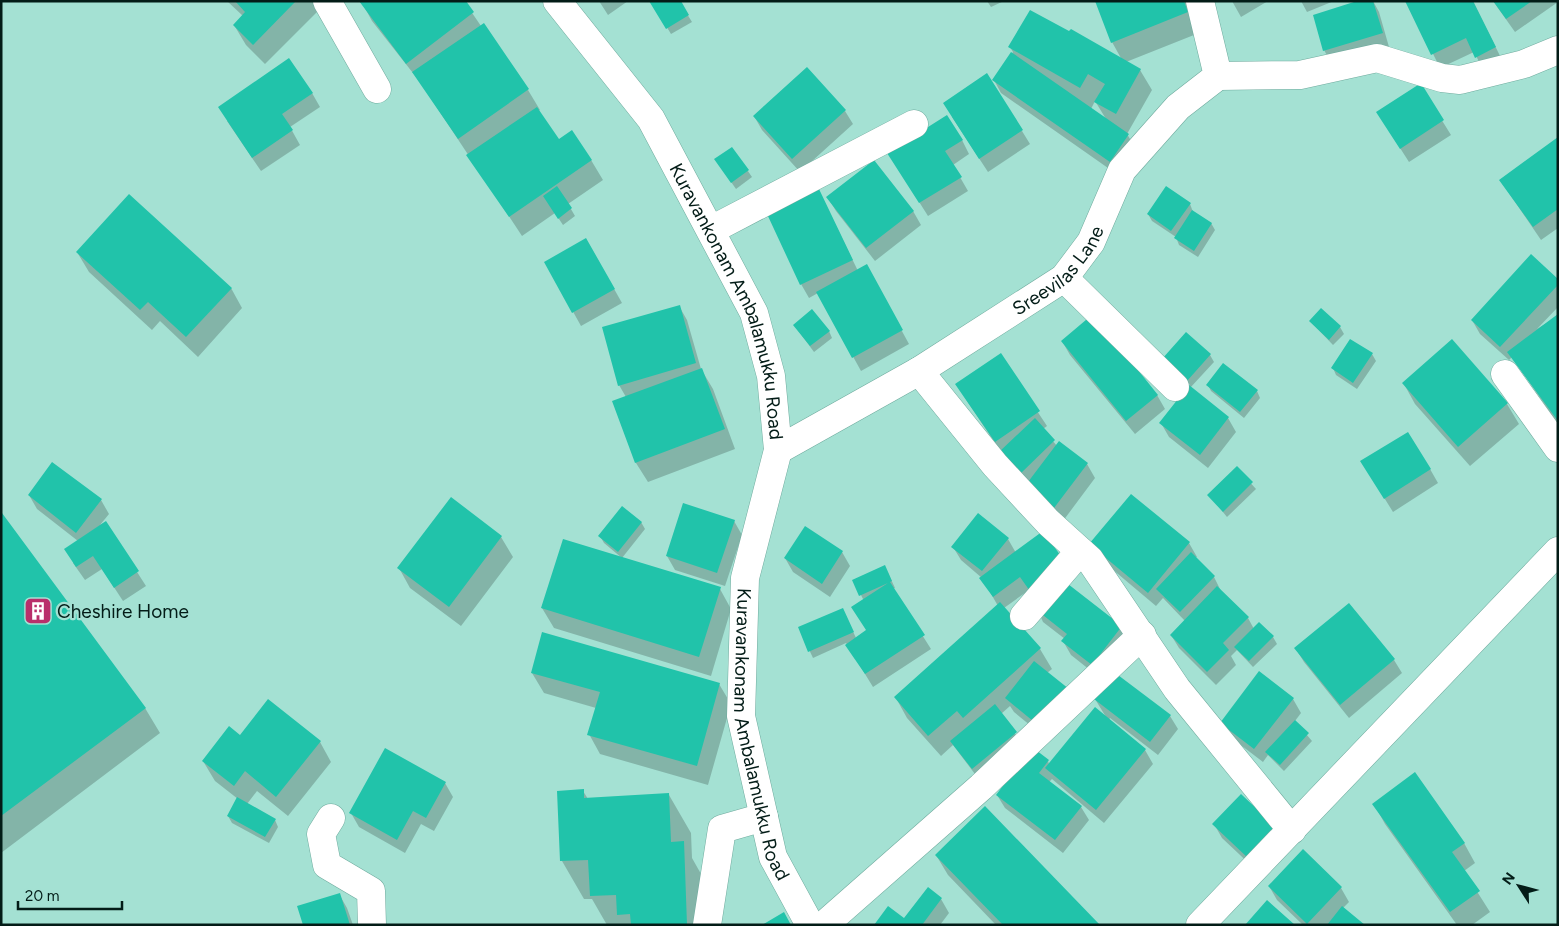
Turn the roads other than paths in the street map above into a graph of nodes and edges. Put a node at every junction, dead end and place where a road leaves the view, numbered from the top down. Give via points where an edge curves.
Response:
1 (328, 1) edge
2 (557, 1) edge
3 (1200, 1) edge
4 (1558, 50) edge
5 (1218, 76) junction
6 (377, 89) dead end
7 (914, 124) dead end
8 (711, 230) junction
9 (1064, 278) junction
10 (920, 371) junction
11 (1505, 374) dead end
12 (1175, 387) dead end
13 (1558, 448) edge
14 (778, 450) junction
15 (1080, 551) junction
16 (1558, 551) edge
17 (1024, 616) dead end
18 (1142, 635) junction
19 (764, 817) junction
20 (331, 818) dead end
21 (1292, 830) junction
22 (372, 925) edge
23 (707, 925) edge
24 (810, 925) edge
25 (824, 925) edge
26 (1200, 925) edge

1 - 6 street
2 - 8 street, Kuravankonam Ambalamukku Road via 651,119
3 - 5 street
4 - 5 street via 1524,64 1460,80 1442,78 1377,58 1300,75
5 - 9 street, Sreevilas Lane via 1178,107 1122,170 1091,242
7 - 8 street
8 - 14 street, Kuravankonam Ambalamukku Road via 754,313 771,376
9 - 10 street, Sreevilas Lane
9 - 12 street
10 - 14 street, Sreevilas Lane
10 - 15 street via 995,465
11 - 13 street
14 - 19 street, Kuravankonam Ambalamukku Road via 745,578 741,716
15 - 17 street
15 - 18 street via 1090,560
16 - 21 street
18 - 21 street via 1177,689
18 - 25 street via 981,787
19 - 23 street via 722,829
19 - 24 street, Kuravankonam Ambalamukku Road via 773,857
20 - 22 street via 321,834 327,865 371,891
21 - 26 street

